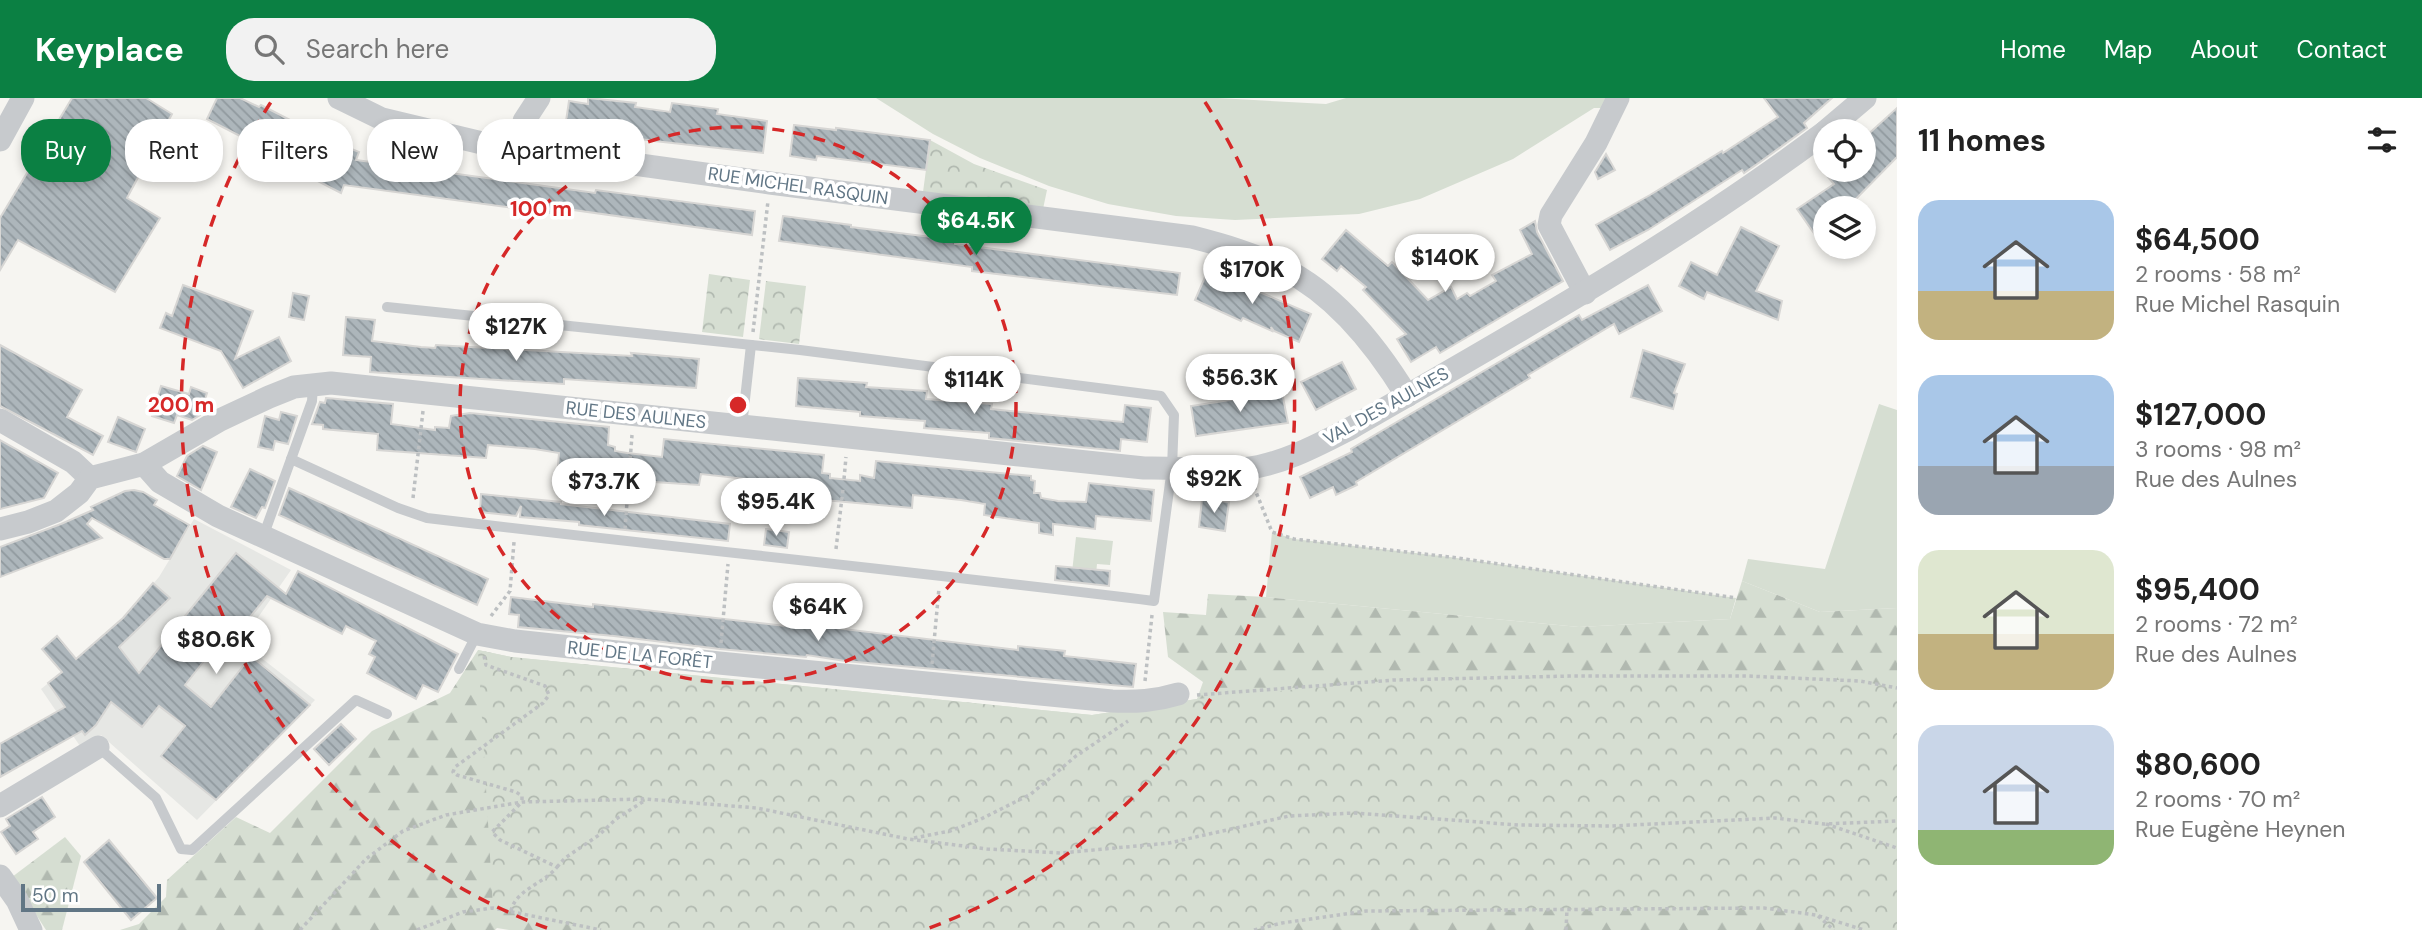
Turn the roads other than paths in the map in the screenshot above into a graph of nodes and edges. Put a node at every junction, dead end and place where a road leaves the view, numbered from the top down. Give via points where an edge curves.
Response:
1 (23, 98) edge
2 (339, 98) edge
3 (539, 98) edge
4 (1618, 98) edge
5 (1865, 98) edge
6 (525, 119) edge
7 (1841, 119) edge
8 (0, 140) edge
9 (477, 141) edge
10 (1813, 142) edge
11 (645, 165) edge
12 (1585, 293) junction
13 (387, 307) dead end
14 (751, 345) junction
15 (313, 384) junction
16 (1407, 396) junction
17 (0, 420) edge
18 (742, 426) junction
19 (291, 459) junction
20 (144, 464) junction
21 (1172, 468) junction
22 (90, 478) junction
23 (0, 529) edge
24 (263, 537) junction
25 (477, 634) junction
26 (460, 669) dead end
27 (1178, 694) road end
28 (387, 714) dead end
29 (98, 747) joint
30 (0, 806) edge
31 (0, 876) edge
32 (31, 930) edge

1 - 8 street
2 - 9 street, RUE MICHEL RASQUIN via 382,119
3 - 6 street
4 - 12 street via 1549,225
5 - 7 street, VAL DES AULNES
10 - 12 street, VAL DES AULNES
11 - 16 street, RUE MICHEL RASQUIN via 1192,237 1238,250 1286,270 1326,299 1356,326
12 - 16 street, VAL DES AULNES
13 - 14 lane
14 - 18 lane
14 - 21 lane via 1161,396 1174,415
15 - 18 street, RUE DES AULNES
15 - 19 lane via 312,401
15 - 20 street, RUE DES AULNES via 268,397
16 - 21 street, VAL DES AULNES via 1314,447 1247,468
17 - 22 street via 73,462
18 - 21 street, RUE DES AULNES
19 - 21 lane via 427,518 1154,601
19 - 24 lane
20 - 22 street, RUE DES AULNES
20 - 24 street, RUE DE LA FORÊT via 160,482
22 - 23 street via 56,511
24 - 25 street, RUE DE LA FORÊT
25 - 26 lane
25 - 27 street, RUE DE LA FORÊT via 719,663 1140,702
28 - 29 lane via 356,700 192,850 181,849 156,798
29 - 30 street
31 - 32 street

